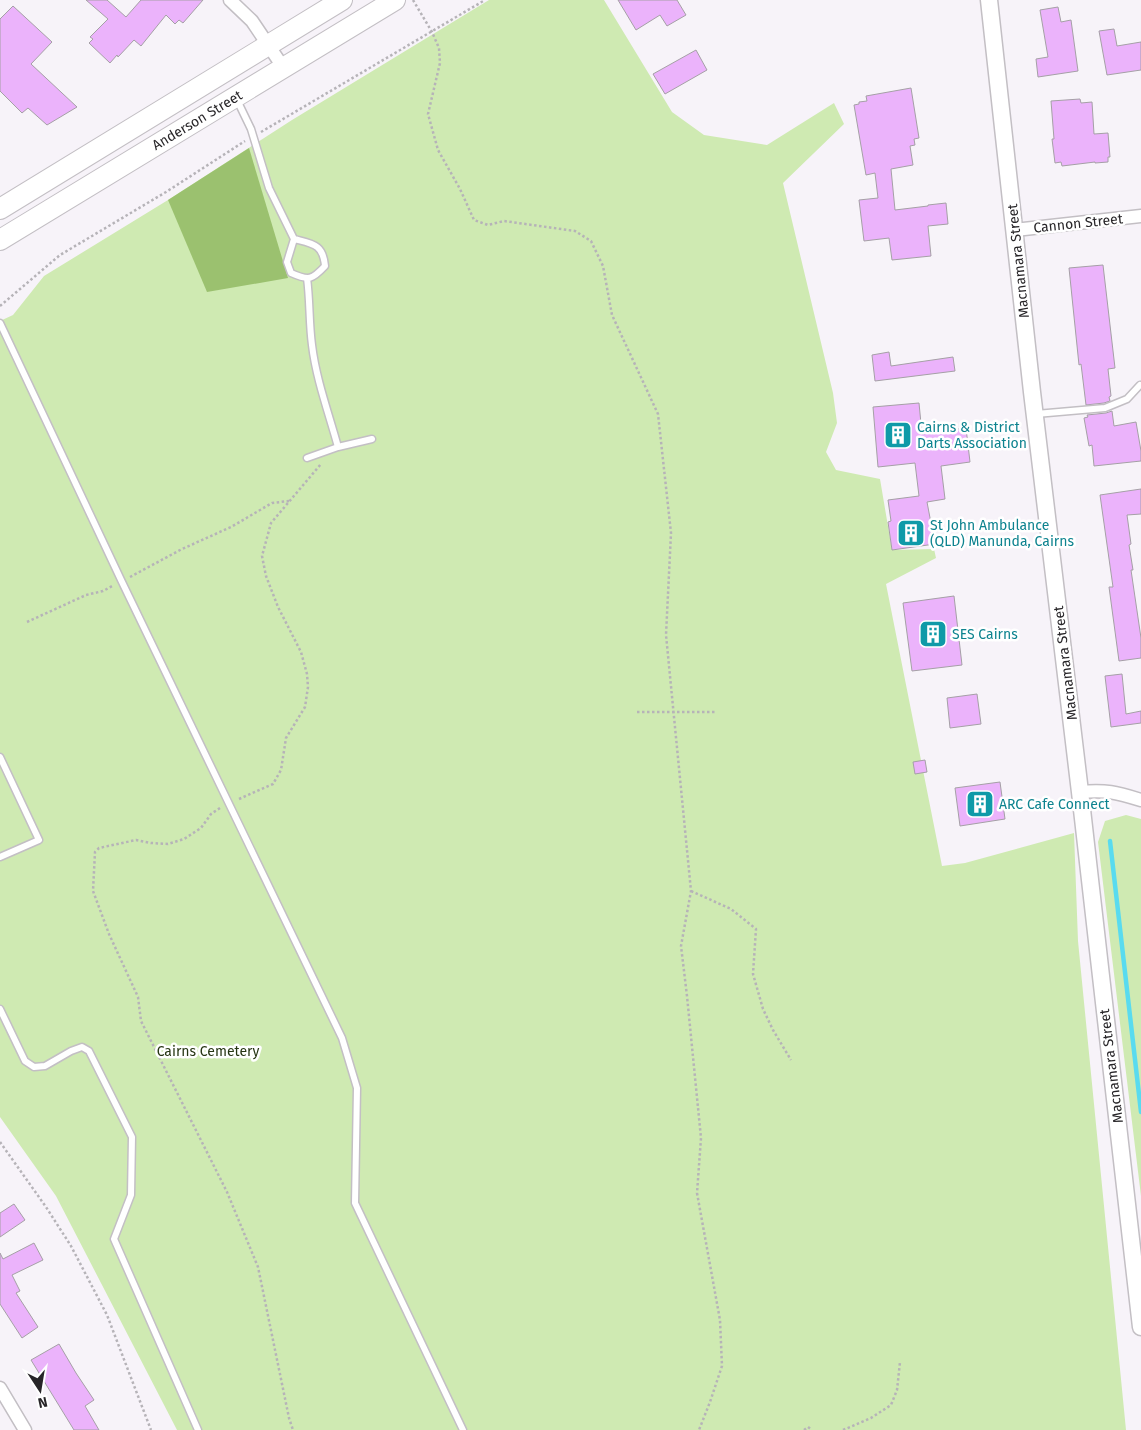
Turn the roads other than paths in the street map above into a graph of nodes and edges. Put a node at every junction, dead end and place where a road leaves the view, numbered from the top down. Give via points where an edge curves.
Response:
1 (230, 0) edge
2 (342, 0) edge
3 (395, 0) edge
4 (989, 0) edge
5 (269, 45) junction
6 (283, 68) junction
7 (236, 97) junction
8 (0, 209) edge
9 (1141, 216) edge
10 (1015, 230) junction
11 (294, 239) junction
12 (0, 240) edge
13 (307, 278) junction
14 (0, 323) edge
15 (1140, 385) edge
16 (1035, 414) junction
17 (372, 439) dead end
18 (338, 447) junction
19 (307, 458) dead end
20 (0, 758) edge
21 (1080, 792) junction
22 (1141, 800) edge
23 (0, 857) edge
24 (0, 1009) edge
25 (1141, 1326) edge
26 (0, 1388) edge
27 (24, 1430) edge
28 (198, 1430) edge
29 (463, 1430) edge

1 - 5 street via 252,21
2 - 5 main road, Anderson Street
3 - 6 main road, Anderson Street
4 - 10 street, Macnamara Street
5 - 6 street
5 - 8 main road, Anderson Street
6 - 7 main road, Anderson Street
7 - 11 lane via 254,136 269,188
7 - 12 main road, Anderson Street
9 - 10 street, Cannon Street
10 - 16 street, Macnamara Street
11 - 13 lane via 287,262 291,273
11 - 13 lane via 317,245 324,256 325,266 316,276
13 - 18 lane via 312,345
14 - 29 lane via 342,1038 357,1088 355,1203
15 - 16 lane via 1127,398 1105,408
16 - 21 street, Macnamara Street
17 - 18 lane
18 - 19 lane
20 - 23 lane via 39,840
21 - 22 street via 1118,792
21 - 25 street, Macnamara Street
24 - 28 lane via 24,1061 34,1067 45,1066 82,1047 90,1051 132,1137 131,1195 114,1239
26 - 27 street

